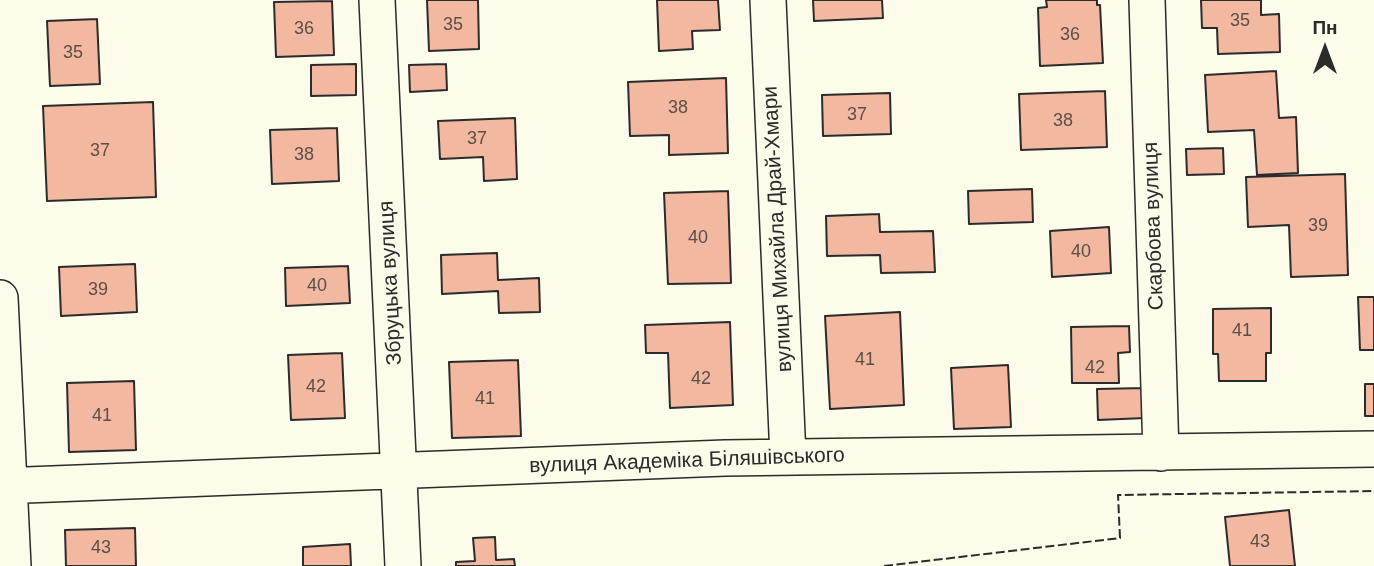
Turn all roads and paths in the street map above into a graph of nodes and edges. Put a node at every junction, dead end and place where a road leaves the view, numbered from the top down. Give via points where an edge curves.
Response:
1 (377, 0) edge
2 (768, 0) edge
3 (1147, 0) edge
4 (0, 298) edge
5 (1374, 449) edge
6 (1161, 453) junction
7 (788, 457) junction
8 (400, 470) junction
9 (5, 486) edge
10 (13, 566) edge
11 (403, 566) edge

1 - 8 street, Збруцька вулиця
2 - 7 street, вулиця Михайла Драй-Хмари
3 - 6 street, Скарбова вулиця
4 - 9 street
5 - 6 street, вулиця Академіка Біляшівського
6 - 7 street, вулиця Академіка Біляшівського
7 - 8 street, вулиця Академіка Біляшівського
8 - 9 street, вулиця Академіка Біляшівського
8 - 11 street, Збруцька вулиця
9 - 10 street

